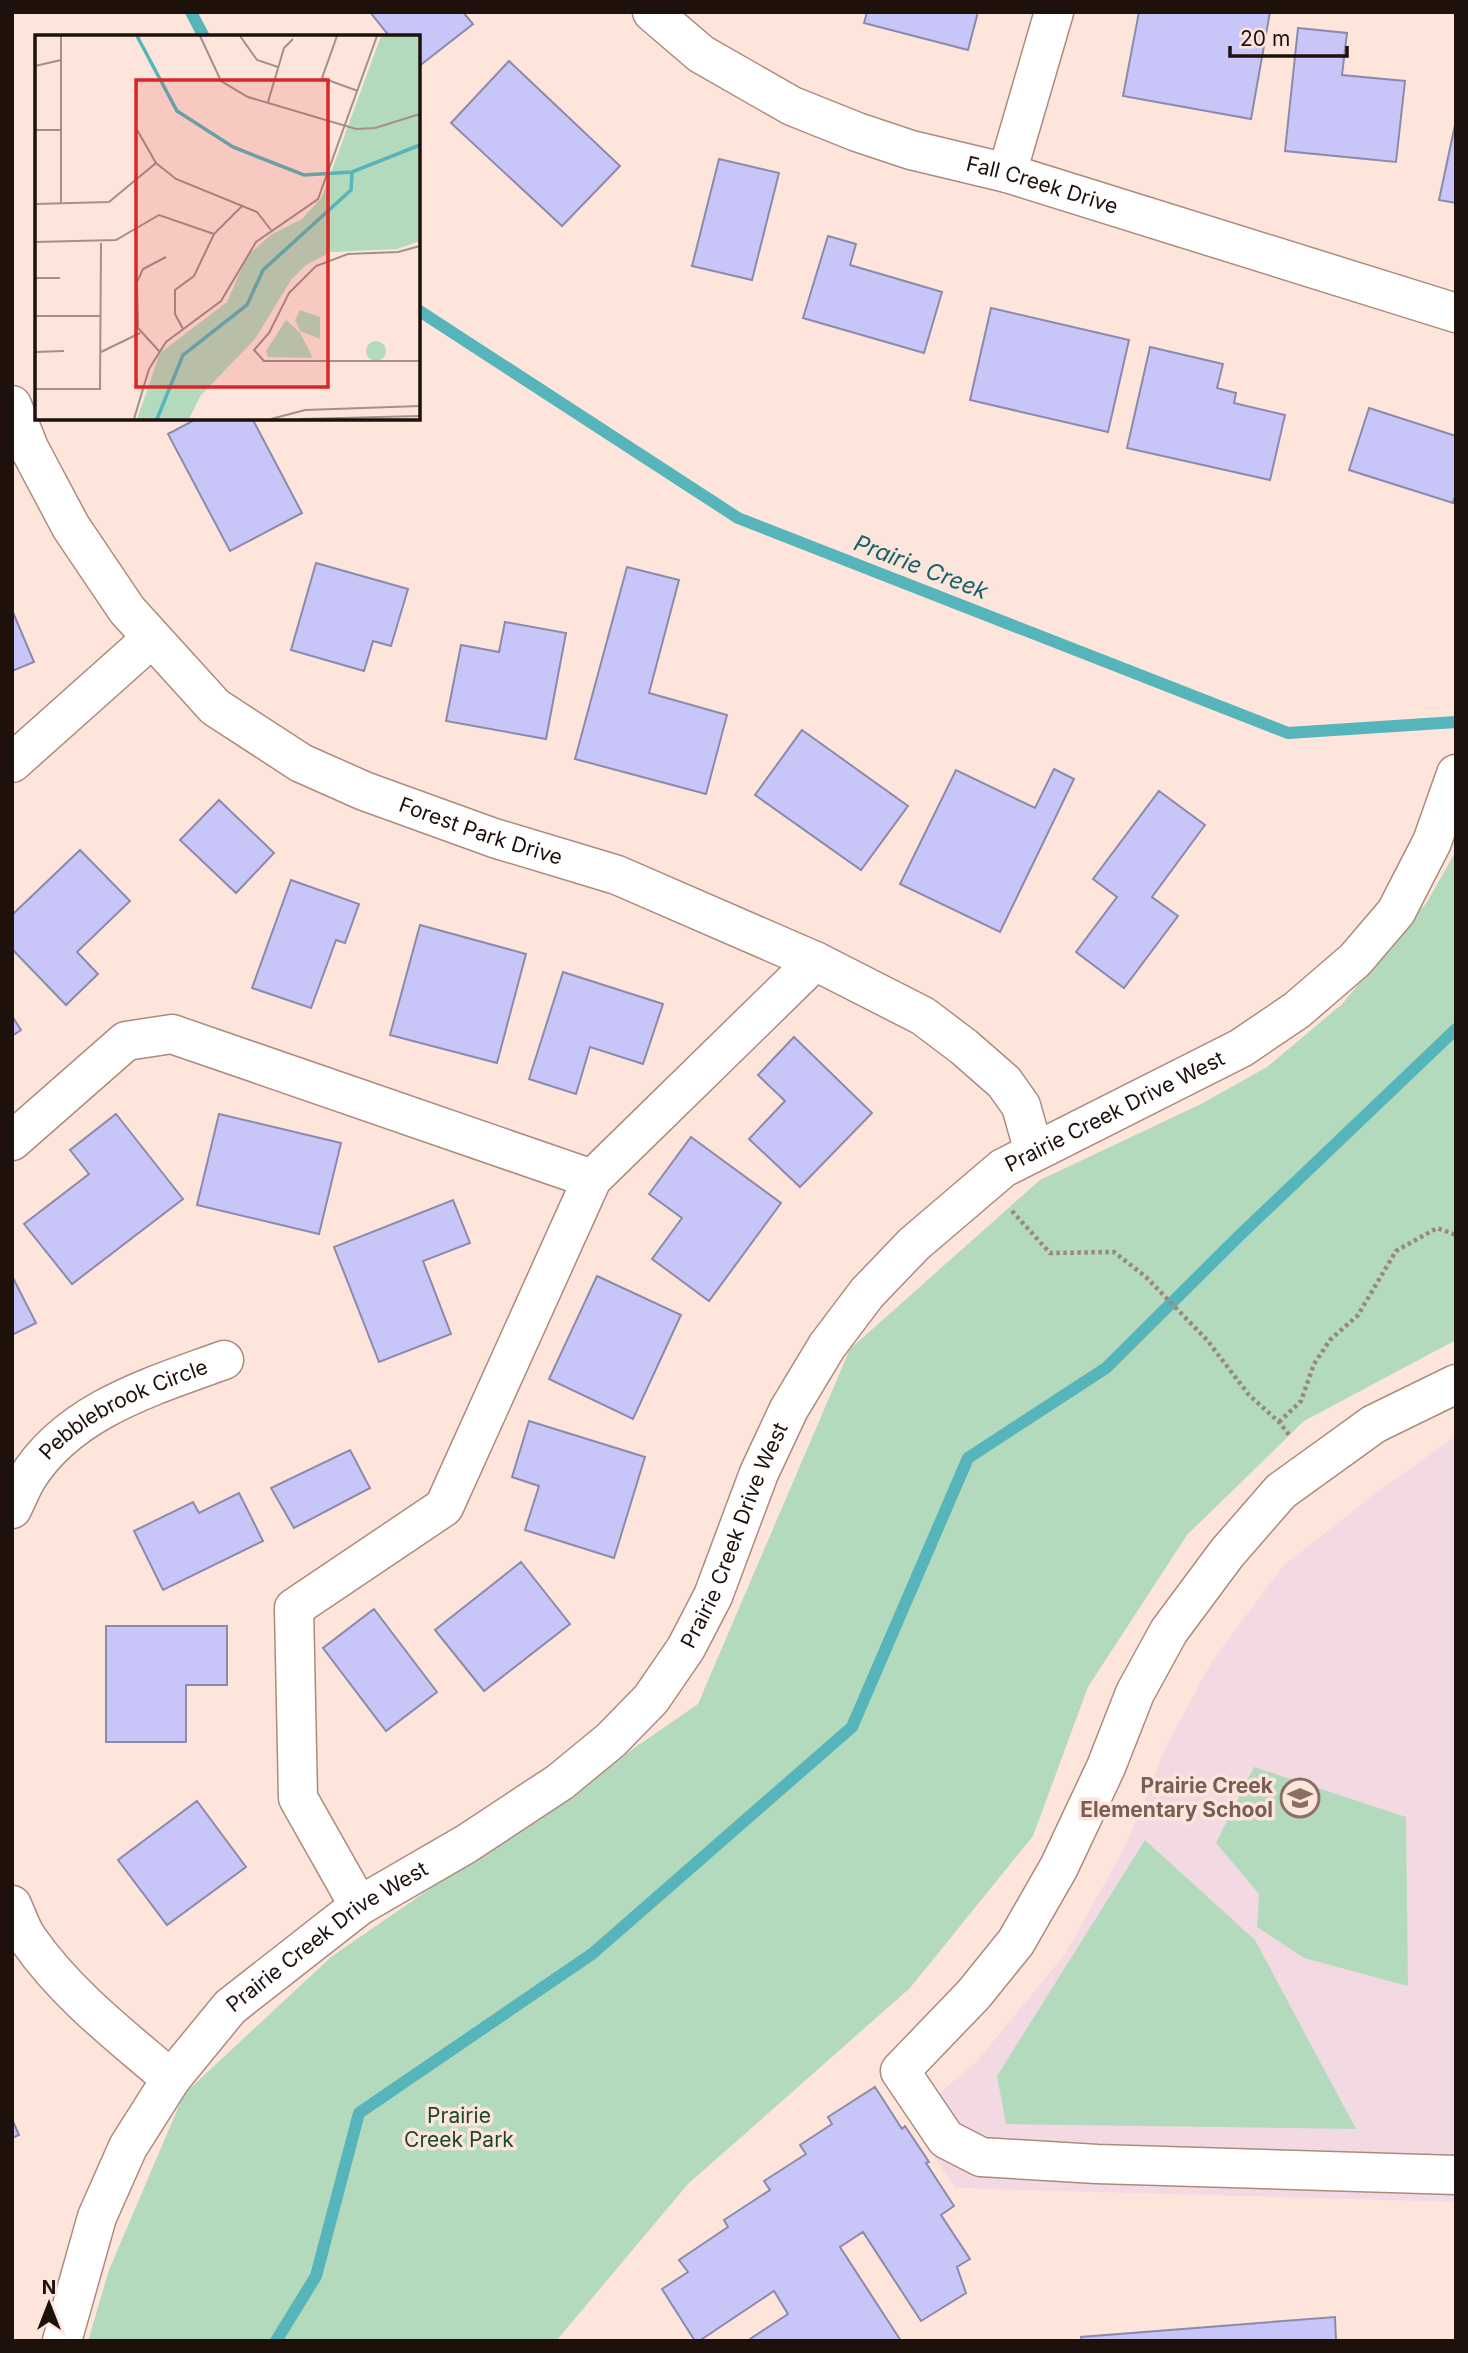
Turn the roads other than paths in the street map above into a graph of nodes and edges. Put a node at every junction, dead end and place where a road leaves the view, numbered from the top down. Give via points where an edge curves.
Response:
1 (652, 12) edge
2 (1054, 12) edge
3 (1007, 173) junction
4 (1456, 313) edge
5 (12, 405) edge
6 (151, 639) junction
7 (12, 763) edge
8 (1456, 774) edge
9 (815, 961) junction
10 (12, 1141) edge
11 (1034, 1152) junction
12 (592, 1179) junction
13 (224, 1360) dead end
14 (1456, 1384) edge
15 (12, 1509) edge
16 (359, 1906) junction
17 (17, 1930) edge
18 (171, 2078) junction
19 (1456, 2175) edge
20 (62, 2341) edge

1 - 3 street, Fall Creek Drive via 701,54 792,106 912,150
2 - 3 street
3 - 4 street, Fall Creek Drive
5 - 6 street, Forest Park Drive via 71,527
6 - 7 street
6 - 9 street, Forest Park Drive via 215,707 301,763 495,838 617,875
8 - 11 street, Prairie Creek Drive West via 1432,842 1396,912 1355,960 1297,1010 1241,1048
9 - 11 street, Forest Park Drive via 923,1016 964,1047 1004,1082 1021,1106
9 - 12 street
10 - 12 street via 126,1041 172,1034
11 - 16 street, Prairie Creek Drive West via 1003,1168 914,1244 867,1293 827,1346 789,1409 759,1472 713,1596 686,1648 651,1699 560,1782
12 - 16 street via 444,1507 294,1608 298,1798
13 - 15 street, Pebblebrook Circle via 129,1395 80,1424 48,1451
14 - 19 street via 1374,1424 1281,1491 1227,1553 1169,1631 1135,1693 1059,1867 1016,1942 974,1994 900,2071 946,2139 981,2157
16 - 18 street, Prairie Creek Drive West via 230,2007
17 - 18 street via 97,2015
18 - 20 street, Prairie Creek Drive West via 128,2147 97,2217

